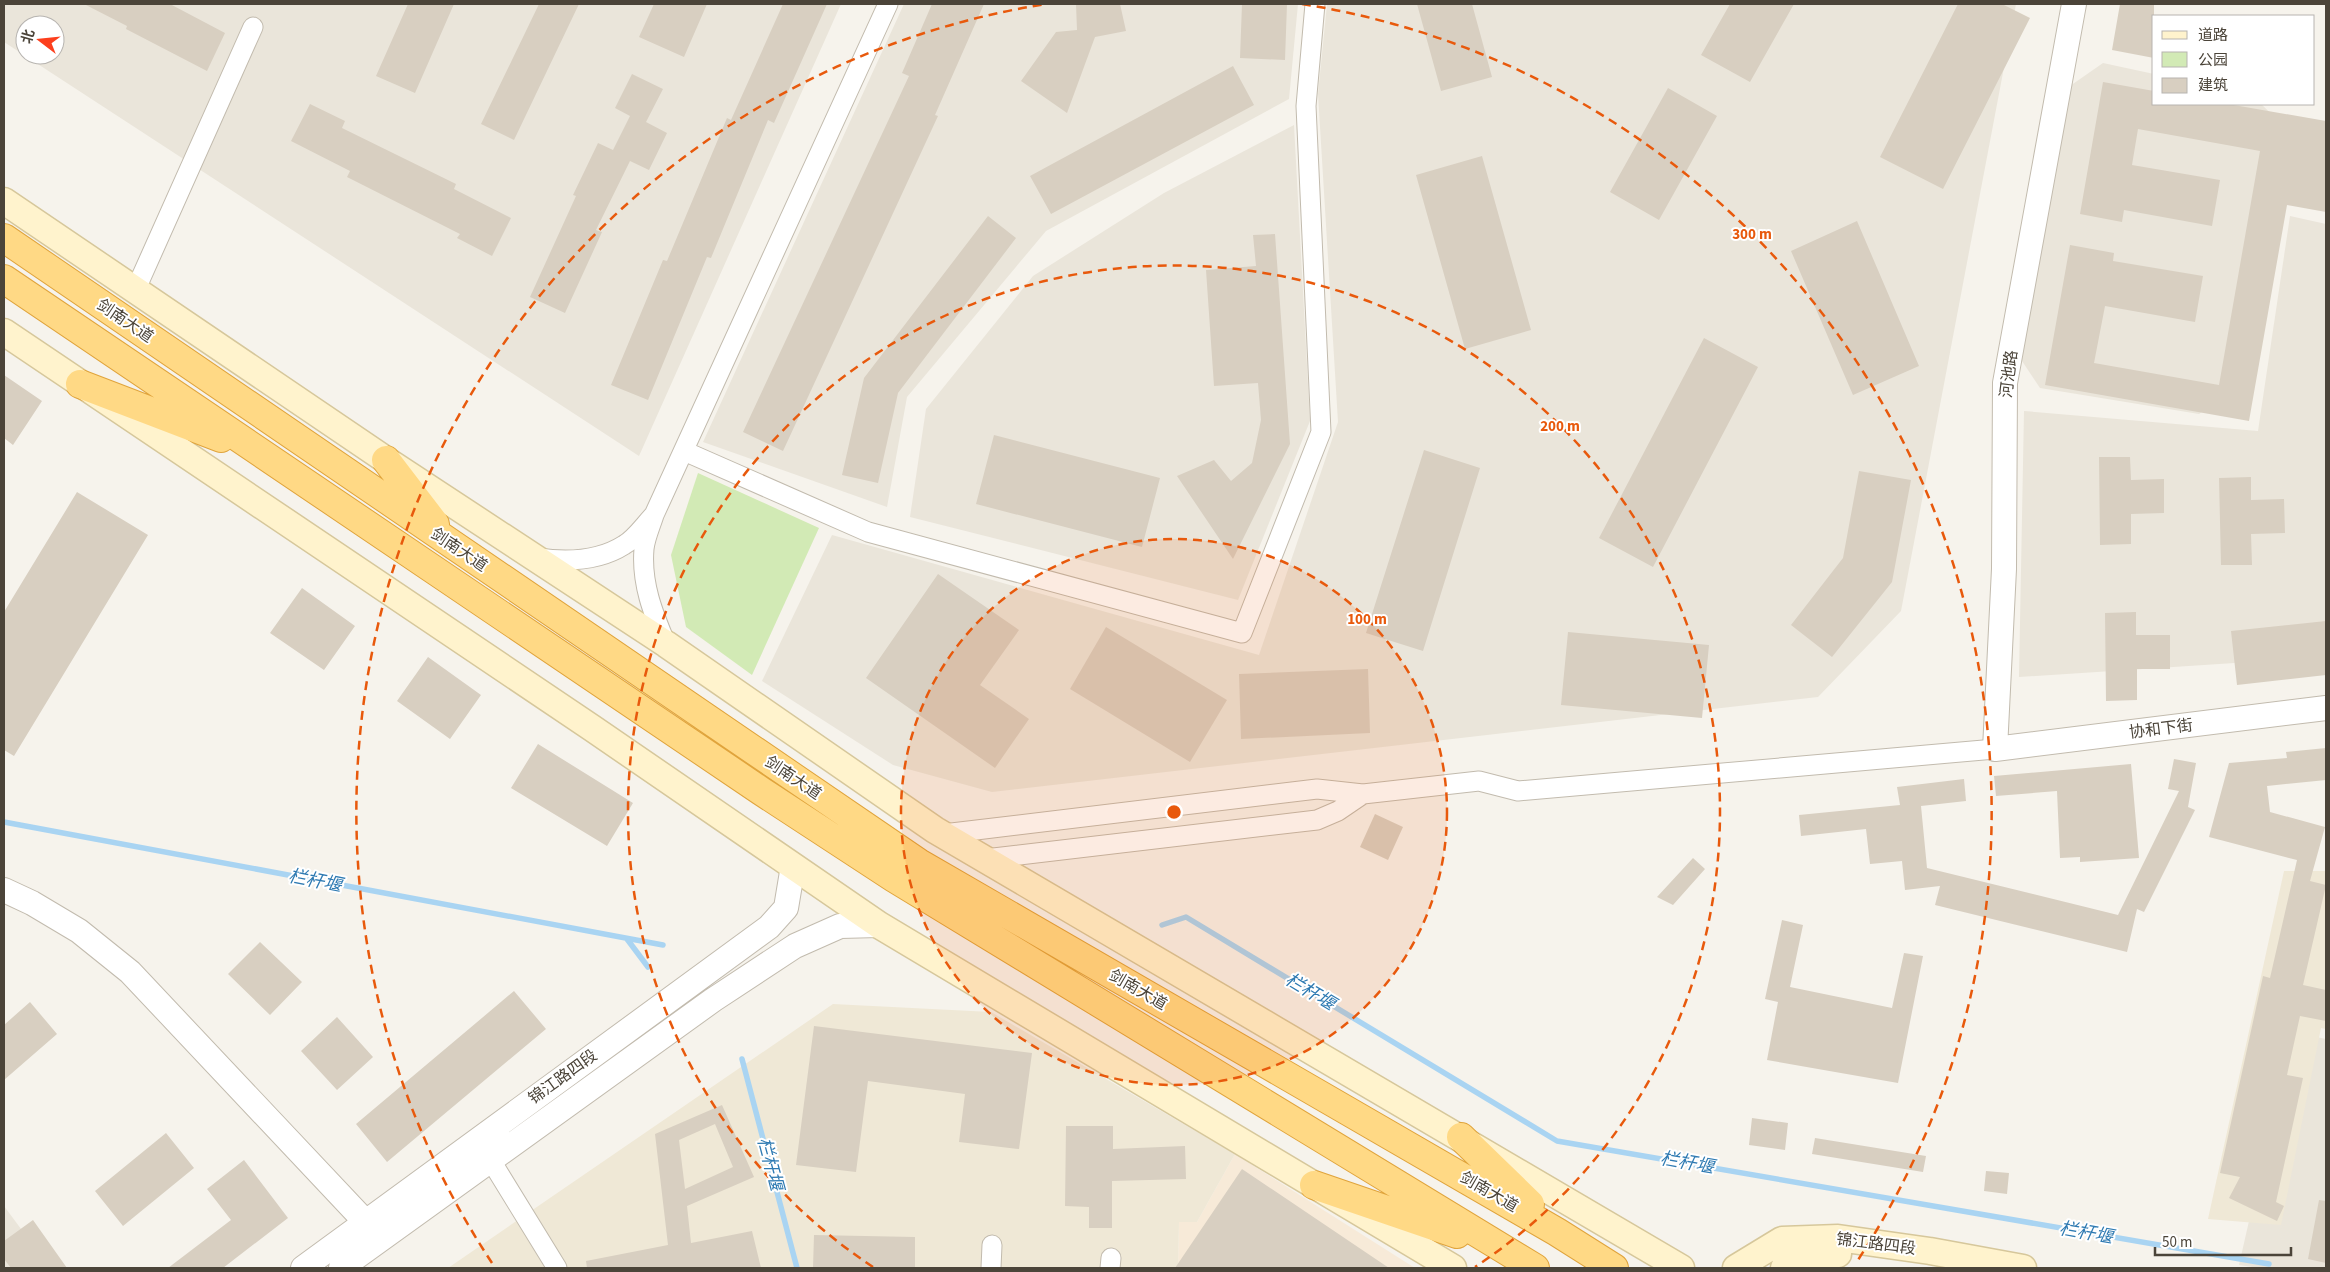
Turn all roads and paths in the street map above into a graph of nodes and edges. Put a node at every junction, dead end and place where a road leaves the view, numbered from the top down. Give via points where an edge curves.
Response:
1 (888, 4) edge
2 (1315, 4) edge
3 (2074, 4) edge
4 (253, 27) dead end
5 (4, 201) edge
6 (4, 238) edge
7 (4, 279) edge
8 (135, 291) junction
9 (4, 332) edge
10 (80, 384) junction
11 (684, 451) junction
12 (265, 455) junction
13 (386, 460) junction
14 (654, 515) junction
15 (451, 545) junction
16 (538, 558) junction
17 (666, 644) junction
18 (2326, 708) edge
19 (1995, 749) junction
20 (1363, 794) junction
21 (943, 834) junction
22 (985, 859) junction
23 (793, 866) junction
24 (4, 890) edge
25 (879, 925) junction
26 (1461, 1137) junction
27 (490, 1159) junction
28 (1314, 1185) junction
29 (373, 1230) junction
30 (1558, 1232) junction
31 (992, 1245) dead end
32 (1508, 1252) junction
33 (303, 1268) edge
34 (341, 1268) edge
35 (556, 1268) edge
36 (992, 1268) edge
37 (1453, 1268) edge
38 (1535, 1268) edge
39 (1614, 1268) edge
40 (1681, 1268) edge
41 (1736, 1268) edge
42 (1784, 1268) edge
43 (1934, 1268) edge
44 (2023, 1268) edge

1 - 11 street
2 - 11 street via 1306,106 1321,432 1242,633 868,532
3 - 19 street, 河池路 via 2005,383 2004,569
4 - 8 street
5 - 8 main road
6 - 15 highway, 剑南大道
7 - 12 highway, 剑南大道
8 - 13 main road
9 - 10 main road
10 - 12 highway
10 - 23 main road
11 - 14 street
12 - 32 highway, 剑南大道 via 894,878
13 - 15 highway
13 - 16 main road
14 - 16 street via 625,545 594,557 564,561
14 - 17 street via 644,547 644,577 649,602
15 - 30 highway, 剑南大道 via 919,863
16 - 17 main road
17 - 21 main road
18 - 19 street, 协和下街
19 - 20 street via 1518,791 1479,781
20 - 21 street via 1317,789
20 - 22 street via 1317,820
21 - 22 main road
22 - 26 main road
23 - 25 main road
23 - 29 street, 锦江路四段 via 786,908 769,927
24 - 29 street via 79,931 130,972
25 - 27 street, 锦江路四段 via 840,926 795,946 713,1000
25 - 28 main road
26 - 30 highway
26 - 40 main road
27 - 29 street, 锦江路四段
27 - 35 street
28 - 32 highway
28 - 37 main road
29 - 33 street, 锦江路四段
29 - 34 street, 锦江路四段
30 - 39 highway, 剑南大道
31 - 36 street
32 - 38 highway, 剑南大道
41 - 44 main road, 锦江路四段 via 1782,1240 1838,1238
42 - 43 main road, 锦江路四段 via 1804,1257 1846,1254

